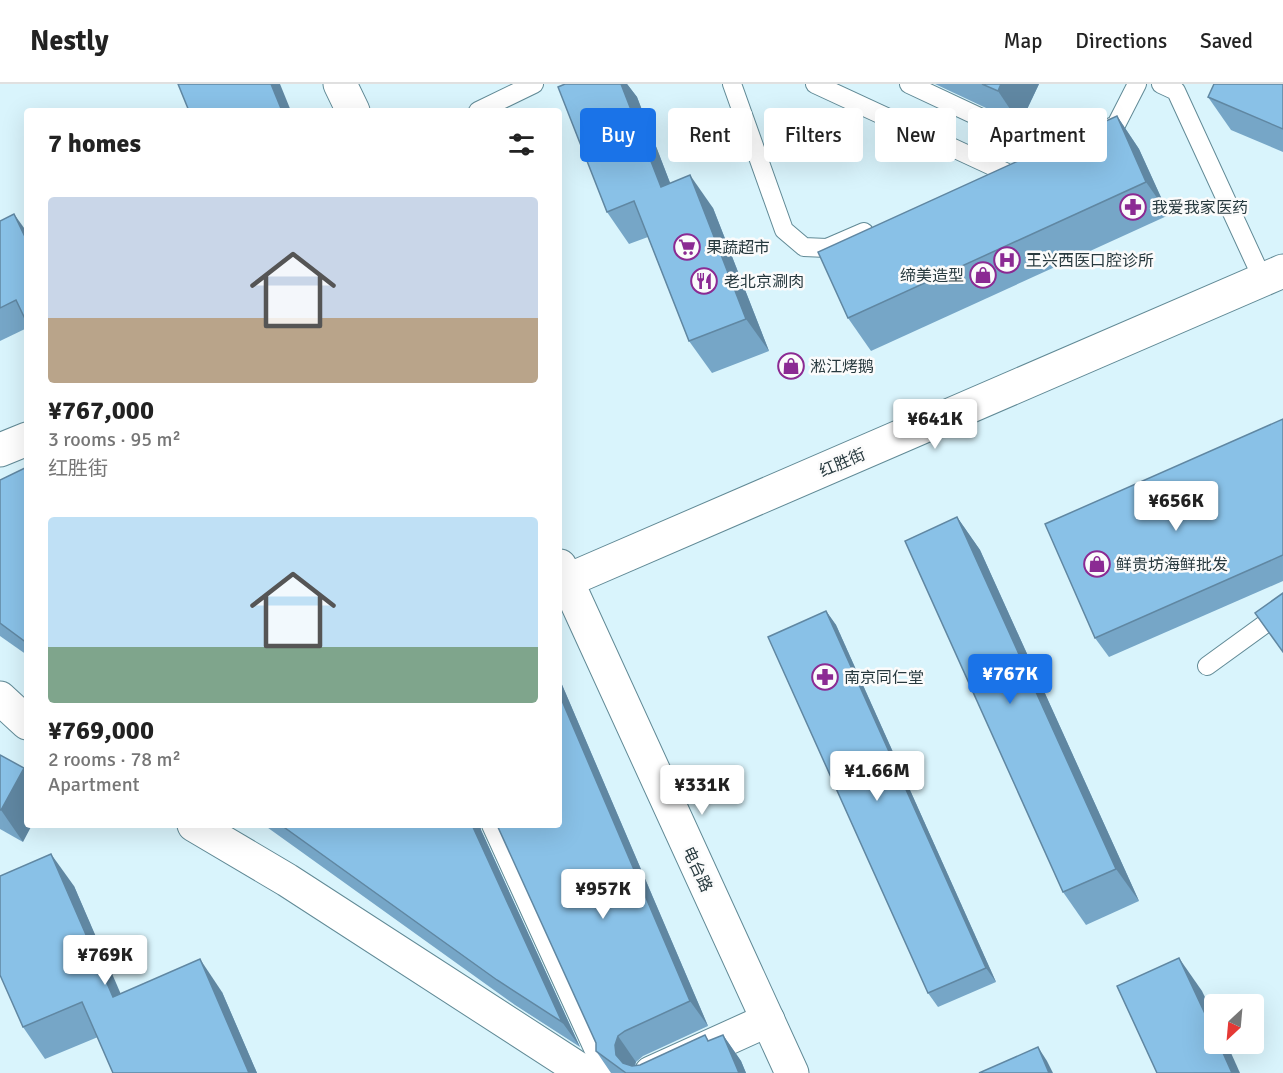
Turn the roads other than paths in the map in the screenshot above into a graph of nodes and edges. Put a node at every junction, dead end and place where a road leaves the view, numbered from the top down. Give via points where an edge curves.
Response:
1 (340, 84) edge
2 (534, 84) edge
3 (732, 84) edge
4 (815, 84) edge
5 (909, 84) edge
6 (1137, 84) edge
7 (1172, 86) edge
8 (352, 108) edge
9 (484, 108) edge
10 (968, 112) edge
11 (1107, 130) edge
12 (1029, 162) edge
13 (1005, 172) junction
14 (984, 181) edge
15 (879, 226) edge
16 (1273, 276) edge
17 (24, 440) edge
18 (0, 450) edge
19 (563, 574) edge
20 (1283, 611) edge
21 (1208, 666) dead end
22 (0, 698) edge
23 (24, 720) edge
24 (199, 828) edge
25 (492, 828) edge
26 (768, 1020) junction
27 (585, 1073) edge
28 (604, 1073) edge
29 (651, 1073) edge
30 (792, 1073) edge

1 - 8 street
2 - 9 lane
3 - 15 lane via 784,230 804,247 827,248
4 - 13 lane
5 - 10 lane
6 - 11 lane via 1116,126
7 - 16 lane
12 - 13 lane
13 - 14 lane
16 - 19 street, 红胜街
17 - 18 street
19 - 26 street, 电台路
20 - 21 lane
22 - 23 street
24 - 27 street via 287,880
25 - 28 lane
26 - 29 street
26 - 30 street, 电台路

